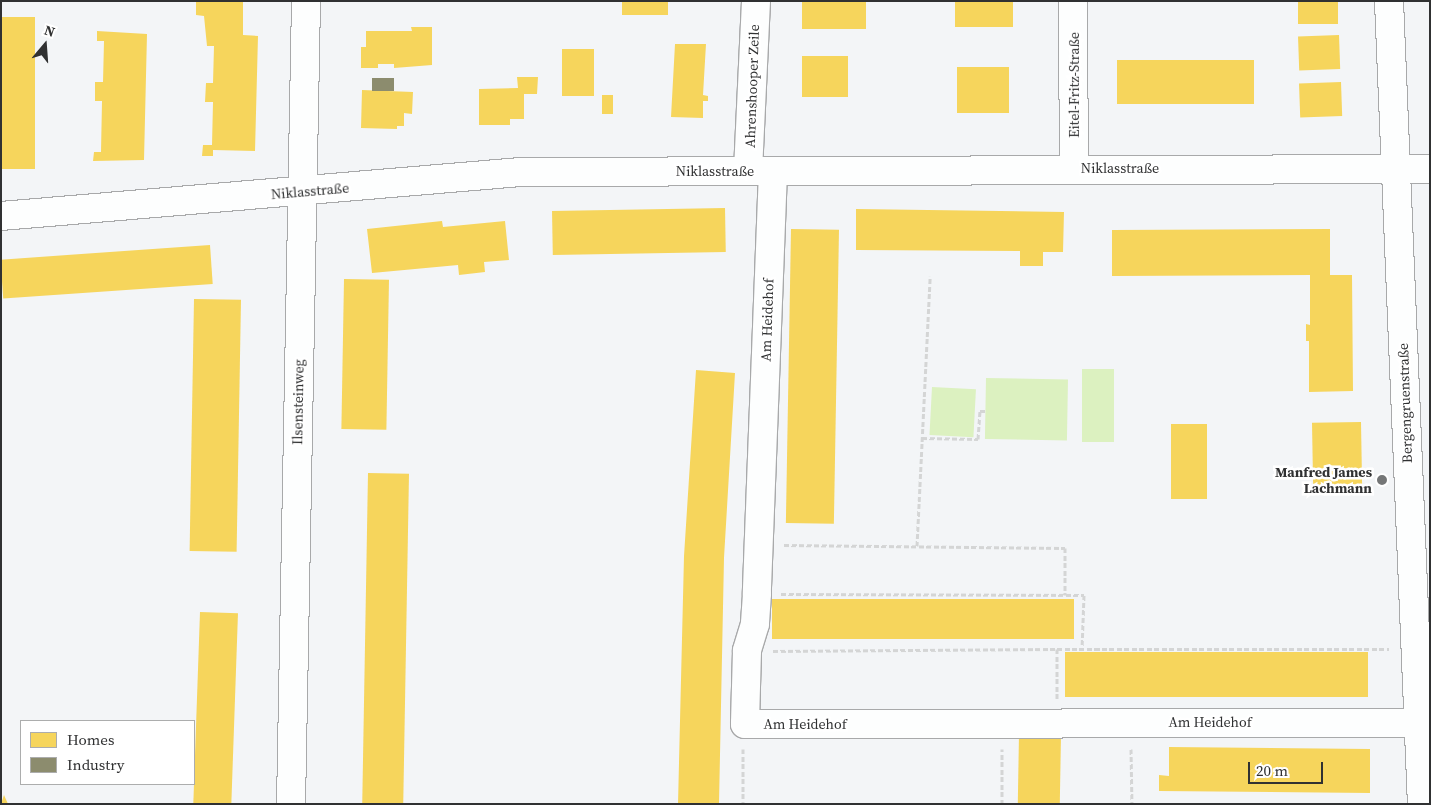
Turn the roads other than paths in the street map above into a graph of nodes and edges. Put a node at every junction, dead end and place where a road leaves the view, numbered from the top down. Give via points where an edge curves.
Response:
1 (306, 1) edge
2 (756, 1) edge
3 (1073, 1) edge
4 (1389, 1) edge
5 (1074, 168) junction
6 (1396, 168) junction
7 (1430, 169) edge
8 (760, 171) junction
9 (302, 191) junction
10 (1, 216) edge
11 (1419, 722) junction
12 (291, 804) edge
13 (1422, 804) edge

1 - 9 street, Ilsensteinweg
2 - 8 street, Ahrenshooper Zeile
3 - 5 street, Eitel-Fritz-Straße
4 - 6 street, Bergengruenstraße
5 - 6 street, Niklasstraße
5 - 8 street, Niklasstraße
6 - 7 street, Niklasstraße
6 - 11 street, Bergengruenstraße
8 - 9 street, Niklasstraße via 521,172
8 - 11 street, Am Heidehof via 757,594 755,624 746,651 745,724
9 - 10 street, Niklasstraße
9 - 12 street, Ilsensteinweg
11 - 13 street, Bergengruenstraße

